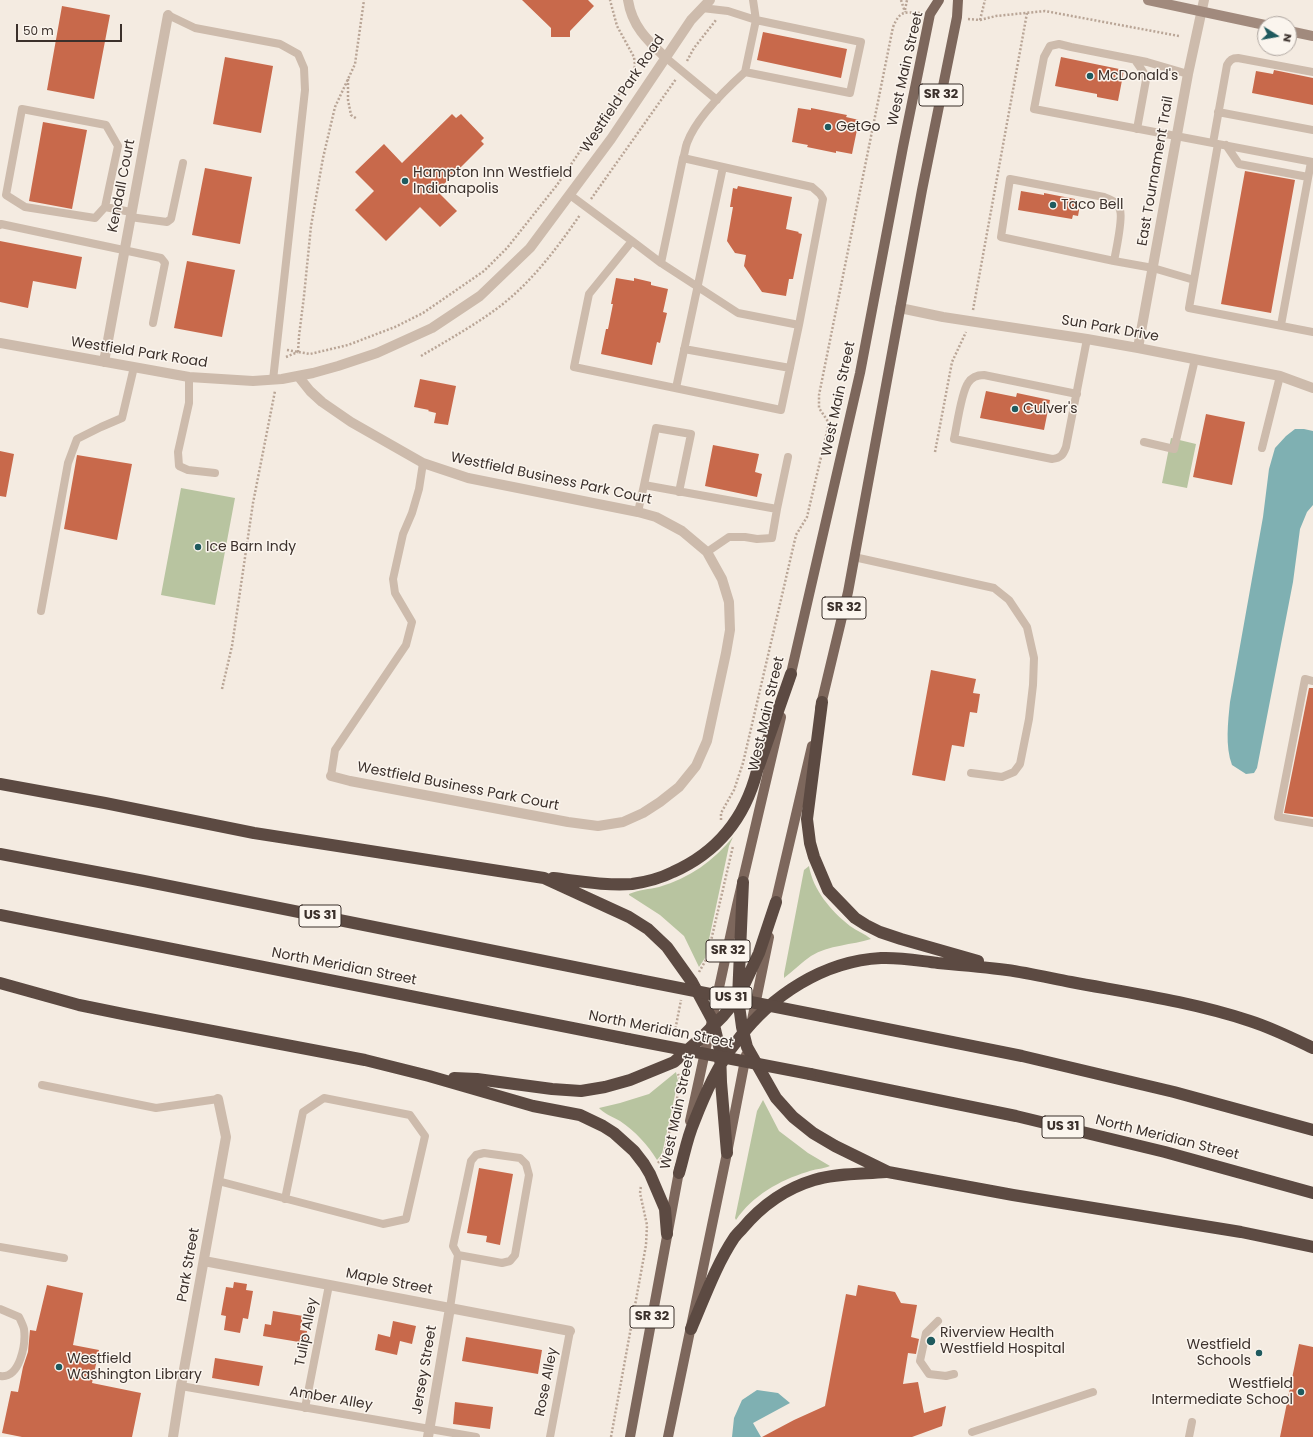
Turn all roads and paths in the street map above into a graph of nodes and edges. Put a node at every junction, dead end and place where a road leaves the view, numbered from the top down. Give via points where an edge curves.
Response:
1 (364, 0) edge
2 (610, 0) edge
3 (628, 0) edge
4 (710, 0) edge
5 (753, 0) edge
6 (900, 0) edge
7 (907, 0) edge
8 (939, 0) edge
9 (958, 0) edge
10 (985, 0) edge
11 (1148, 0) edge
12 (1204, 0) edge
13 (702, 8) junction
14 (905, 12) junction
15 (1202, 12) junction
16 (1027, 13) junction
17 (168, 15) joint
18 (756, 20) junction
19 (1257, 23) edge
20 (1297, 32) edge
21 (1179, 36) dead end
22 (1313, 36) edge
23 (666, 57) junction
24 (1134, 60) junction
25 (745, 72) junction
26 (1313, 72) edge
27 (1188, 74) junction
28 (348, 79) junction
29 (717, 100) junction
30 (1218, 112) junction
31 (357, 118) dead end
32 (1136, 129) junction
33 (1313, 130) edge
34 (1176, 136) junction
35 (1216, 143) junction
36 (1226, 145) junction
37 (683, 158) junction
38 (1312, 162) edge
39 (183, 163) dead end
40 (723, 167) junction
41 (1308, 177) junction
42 (570, 195) junction
43 (105, 207) junction
44 (131, 214) junction
45 (0, 225) edge
46 (632, 241) junction
47 (124, 250) junction
48 (1114, 261) junction
49 (661, 263) junction
50 (1153, 268) junction
51 (1194, 280) junction
52 (697, 286) junction
53 (900, 308) junction
54 (971, 321) junction
55 (153, 323) dead end
56 (799, 324) junction
57 (1280, 325) junction
58 (1313, 332) edge
59 (1087, 339) junction
60 (0, 343) edge
61 (1138, 348) junction
62 (684, 349) junction
63 (298, 352) junction
64 (281, 359) dead end
65 (1194, 359) junction
66 (104, 362) junction
67 (134, 367) junction
68 (790, 368) junction
69 (298, 376) junction
70 (1280, 376) junction
71 (189, 377) junction
72 (275, 380) junction
73 (676, 388) junction
74 (1313, 388) edge
75 (1077, 394) junction
76 (1144, 442) dead end
77 (1262, 448) dead end
78 (935, 452) dead end
79 (788, 457) dead end
80 (423, 463) junction
81 (215, 473) dead end
82 (644, 485) junction
83 (680, 492) junction
84 (777, 509) junction
85 (638, 512) junction
86 (707, 552) junction
87 (854, 557) junction
88 (41, 611) dead end
89 (791, 674) junction
90 (1313, 681) edge
91 (222, 689) dead end
92 (822, 702) junction
93 (971, 773) dead end
94 (331, 776) joint
95 (0, 784) edge
96 (1313, 823) edge
97 (730, 830) junction
98 (0, 854) edge
99 (544, 878) junction
100 (743, 882) junction
101 (776, 902) junction
102 (0, 915) edge
103 (1008, 970) junction
104 (692, 982) junction
105 (0, 983) edge
106 (738, 998) junction
107 (713, 1024) junction
108 (748, 1028) junction
109 (747, 1047) junction
110 (1313, 1048) edge
111 (674, 1062) junction
112 (721, 1064) junction
113 (429, 1076) junction
114 (42, 1085) dead end
115 (218, 1099) joint
116 (1313, 1130) edge
117 (727, 1154) junction
118 (888, 1172) junction
119 (679, 1173) junction
120 (650, 1174) junction
121 (218, 1181) junction
122 (1313, 1193) edge
123 (285, 1198) junction
124 (667, 1234) junction
125 (0, 1247) edge
126 (1313, 1247) edge
127 (458, 1255) junction
128 (64, 1258) dead end
129 (204, 1261) junction
130 (329, 1285) junction
131 (450, 1308) junction
132 (0, 1309) edge
133 (938, 1321) dead end
134 (691, 1329) junction
135 (570, 1331) joint
136 (954, 1374) dead end
137 (0, 1376) edge
138 (181, 1386) junction
139 (1093, 1392) dead end
140 (305, 1408) junction
141 (1192, 1422) dead end
142 (972, 1432) dead end
143 (428, 1433) edge
144 (173, 1437) edge
145 (476, 1437) edge
146 (550, 1437) edge
147 (611, 1437) edge
148 (630, 1437) edge
149 (668, 1437) edge
150 (1189, 1437) edge

1 - 28 path via 355,64
2 - 63 path via 617,26 635,61 632,76 557,185 507,248 478,275 423,313 395,327 348,345 310,354
3 - 23 street via 636,26
4 - 13 street, Westfield Park Road
5 - 18 lane
6 - 14 path
7 - 14 path
8 - 89 main road, West Main Street / SR 32 via 930,14 860,373
9 - 53 main road, SR 32 via 957,17
10 - 16 path via 980,20
11 - 15 street
12 - 15 street, East Tournament Trail
13 - 18 lane via 728,11
13 - 23 street, Westfield Park Road
14 - 97 path via 897,17 893,27 819,395 819,408 829,423 807,517 796,535 743,763 734,790 720,818
15 - 19 street
15 - 27 street, East Tournament Trail
16 - 21 path via 1045,11
16 - 54 path
17 - 44 street, Kendall Court
17 - 72 lane via 195,28 280,44 298,54 304,68 305,90
18 - 25 lane
18 - 25 lane via 861,42 850,93
20 - 22 street
23 - 29 lane
23 - 42 street, Westfield Park Road
24 - 27 lane
24 - 32 lane via 1146,80
24 - 32 lane via 1059,44 1050,46 1044,57 1034,109
25 - 29 lane
26 - 30 lane via 1234,58 1227,65
27 - 34 street, East Tournament Trail
28 - 31 path via 351,115
28 - 63 path via 335,107 322,165 311,226
29 - 37 lane via 696,126
30 - 33 lane
30 - 35 lane
32 - 34 lane
34 - 35 lane
34 - 50 street, East Tournament Trail
35 - 36 lane
35 - 51 lane
36 - 38 lane
36 - 41 lane via 1239,164
37 - 40 lane
37 - 49 lane
38 - 41 lane
39 - 44 lane via 171,219 167,222
40 - 52 lane
40 - 56 lane via 812,187 823,199
41 - 57 lane
42 - 46 lane
42 - 69 street, Westfield Park Road via 530,248 480,296 456,314 378,353
43 - 43 lane via 118,146 106,124 22,109 6,195 25,207 95,218
43 - 44 lane
44 - 47 street, Kendall Court
45 - 47 lane
46 - 49 lane
46 - 73 lane via 589,294 574,367
47 - 55 lane via 161,258 164,263
47 - 66 street, Kendall Court
48 - 48 lane via 1001,237 1010,179 1104,197 1116,203 1121,212
48 - 50 lane
49 - 52 lane
50 - 51 lane
50 - 61 street, East Tournament Trail
51 - 57 lane via 1189,308
52 - 56 lane via 738,313
52 - 62 lane
53 - 54 street, Sun Park Drive
53 - 87 main road, SR 32
54 - 59 street, Sun Park Drive
54 - 78 path via 952,362
56 - 68 lane
57 - 58 lane
59 - 61 street, Sun Park Drive
59 - 75 lane
60 - 66 street, Westfield Park Road
61 - 65 street, Sun Park Drive
62 - 68 lane
62 - 73 lane
63 - 64 path
65 - 70 street, Sun Park Drive
65 - 76 lane via 1174,448
66 - 67 street, Westfield Park Road
67 - 71 street, Westfield Park Road
67 - 88 lane via 122,418 77,439 74,445 68,463
68 - 73 lane via 781,410
69 - 72 street, Westfield Park Road
69 - 80 street, Westfield Business Park Court via 310,392 322,402 351,422
70 - 74 street, Sun Park Drive
70 - 77 lane
71 - 72 street, Westfield Park Road
71 - 81 lane via 189,403 178,452 179,466 188,470
72 - 91 path via 253,503 232,646
75 - 75 lane via 978,375 972,378 965,389 954,439 1057,459 1066,447
79 - 84 lane
80 - 85 street, Westfield Business Park Court via 468,478
80 - 94 lane via 419,489 403,534 393,579 395,593 412,622 406,645 335,750
82 - 83 lane
82 - 83 lane via 656,428 691,434
82 - 85 lane
83 - 84 lane
84 - 86 lane via 772,538 729,537
85 - 86 street, Westfield Business Park Court via 656,517 682,531
86 - 94 street, Westfield Business Park Court via 722,579 728,602 730,630 707,741 696,766 679,787 643,813 623,822 598,826 560,821
87 - 92 main road, SR 32
87 - 93 lane via 994,588 1009,600 1027,627 1034,658 1033,685 1020,764 1014,772 1002,777
89 - 97 highway via 753,786
89 - 100 main road, West Main Street / SR 32
90 - 96 lane via 1305,679 1278,817
92 - 101 main road, SR 32
92 - 103 highway via 807,819 814,857 828,890 855,918 880,932
95 - 99 highway via 254,833
97 - 99 highway via 719,843 697,860 665,876 647,881 617,884
97 - 104 path via 737,834 707,958
98 - 116 highway, US 31, bridge via 1036,1059 1174,1092
99 - 104 highway via 629,917 648,929 667,947
100 - 106 highway
100 - 107 main road, West Main Street / SR 32
101 - 106 highway via 759,953
101 - 108 main road, SR 32
102 - 122 highway, North Meridian Street / US 31, bridge via 1016,1116 1165,1152
103 - 108 highway via 907,959 868,959 822,972 793,987
103 - 110 highway via 1210,1010 1252,1022
104 - 107 highway
104 - 111 path via 682,998 672,1048
105 - 113 highway via 93,1008 365,1060
106 - 107 highway
106 - 108 highway
107 - 111 highway
107 - 112 highway
107 - 119 main road, West Main Street / SR 32
108 - 109 highway
108 - 112 highway
109 - 117 main road, SR 32
109 - 118 highway via 769,1089 793,1116 829,1143
111 - 113 highway via 630,1080 581,1090 552,1090 477,1079
111 - 120 path via 680,1081 664,1155
112 - 117 highway
112 - 119 highway via 693,1123
113 - 120 highway via 533,1106 593,1120 623,1140 637,1154
114 - 115 lane via 156,1108
115 - 121 street, Park Street via 226,1137
117 - 134 main road, SR 32
118 - 126 highway via 1241,1232
118 - 134 highway via 815,1180 798,1185 766,1205 734,1236
119 - 124 main road, West Main Street / SR 32
120 - 124 highway via 665,1209
120 - 147 path via 640,1188 647,1225 646,1245
121 - 123 lane
121 - 129 street, Park Street
123 - 123 lane via 383,1224 406,1219 424,1136 410,1114 324,1098 303,1112
124 - 148 main road, West Main Street / SR 32
125 - 128 lane
127 - 127 lane via 453,1246 472,1161 476,1155 484,1153 520,1158 526,1164 529,1175 515,1255 510,1261 502,1263
127 - 131 lane
129 - 130 street, Maple Street
129 - 138 street, Park Street
130 - 131 street, Maple Street
130 - 140 lane, Tulip Alley
131 - 135 street, Maple Street
131 - 143 street, Jersey Street
132 - 137 lane via 19,1317 24,1328 18,1364 13,1373
133 - 136 lane via 926,1333 920,1361 929,1374
134 - 149 main road, SR 32
135 - 146 lane, Rose Alley
138 - 140 lane, Amber Alley
138 - 144 street, Park Street
139 - 142 lane
140 - 143 lane, Amber Alley
141 - 150 lane
143 - 145 lane, Amber Alley

